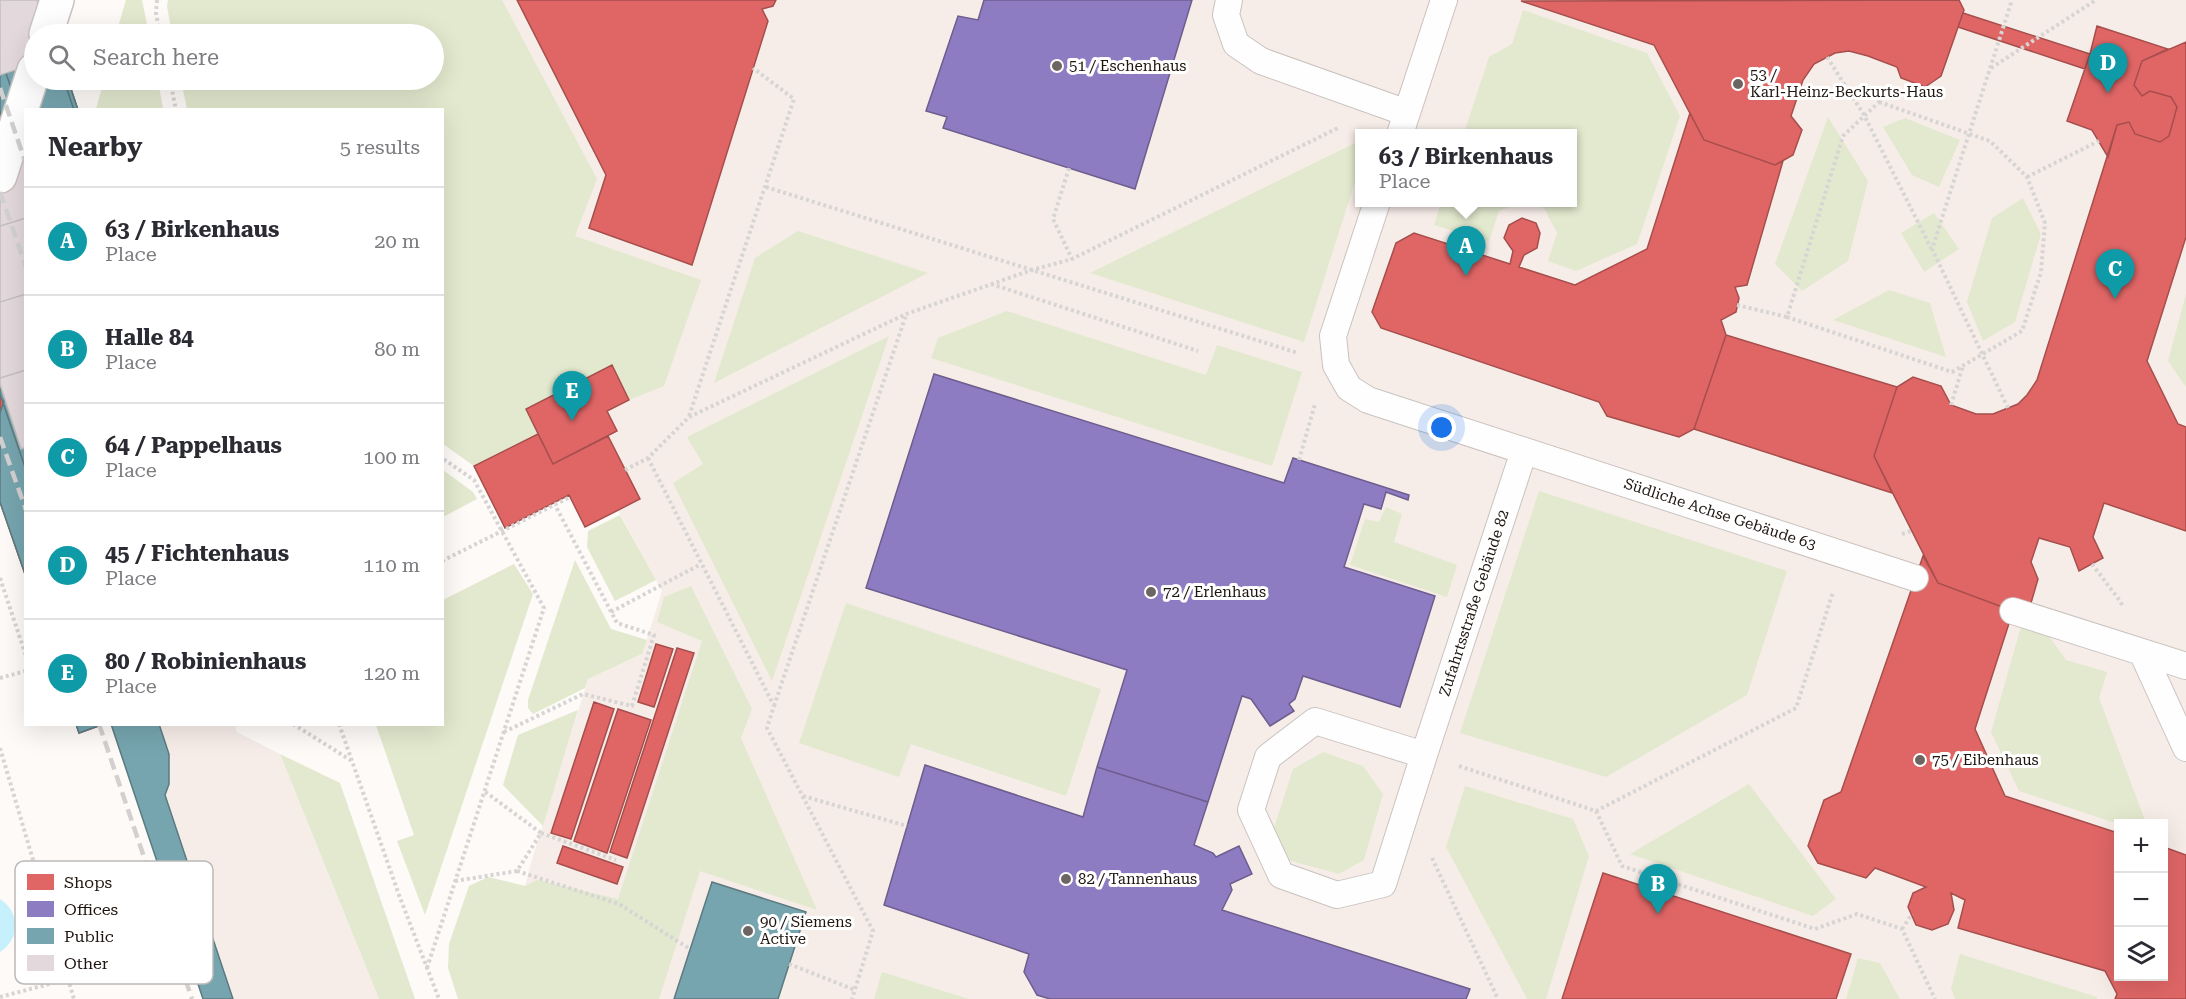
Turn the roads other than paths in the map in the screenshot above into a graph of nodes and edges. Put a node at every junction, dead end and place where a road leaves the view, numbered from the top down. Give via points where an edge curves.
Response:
1 (57, 0) edge
2 (1229, 0) edge
3 (1444, 0) edge
4 (49, 24) edge
5 (28, 90) edge
6 (1397, 117) edge
7 (0, 176) edge
8 (1375, 207) edge
9 (1524, 451) junction
10 (1915, 578) dead end
11 (2013, 611) dead end
12 (2142, 652) junction
13 (2186, 666) edge
14 (2186, 748) edge
15 (1424, 755) junction

1 - 4 main road
2 - 6 lane via 1226,15 1236,44 1261,62
3 - 6 lane
5 - 7 main road
8 - 9 lane, Südliche Achse Gebäude 63 via 1333,336 1336,365 1349,388 1368,400
9 - 10 lane, Südliche Achse Gebäude 63
9 - 15 lane, Zufahrtsstraße Gebäude 82
11 - 12 lane
12 - 13 lane
12 - 14 lane
15 - 15 lane, Zufahrtsstraße Gebäude 82 via 1315,721 1268,758 1251,810 1281,875 1337,895 1383,884

